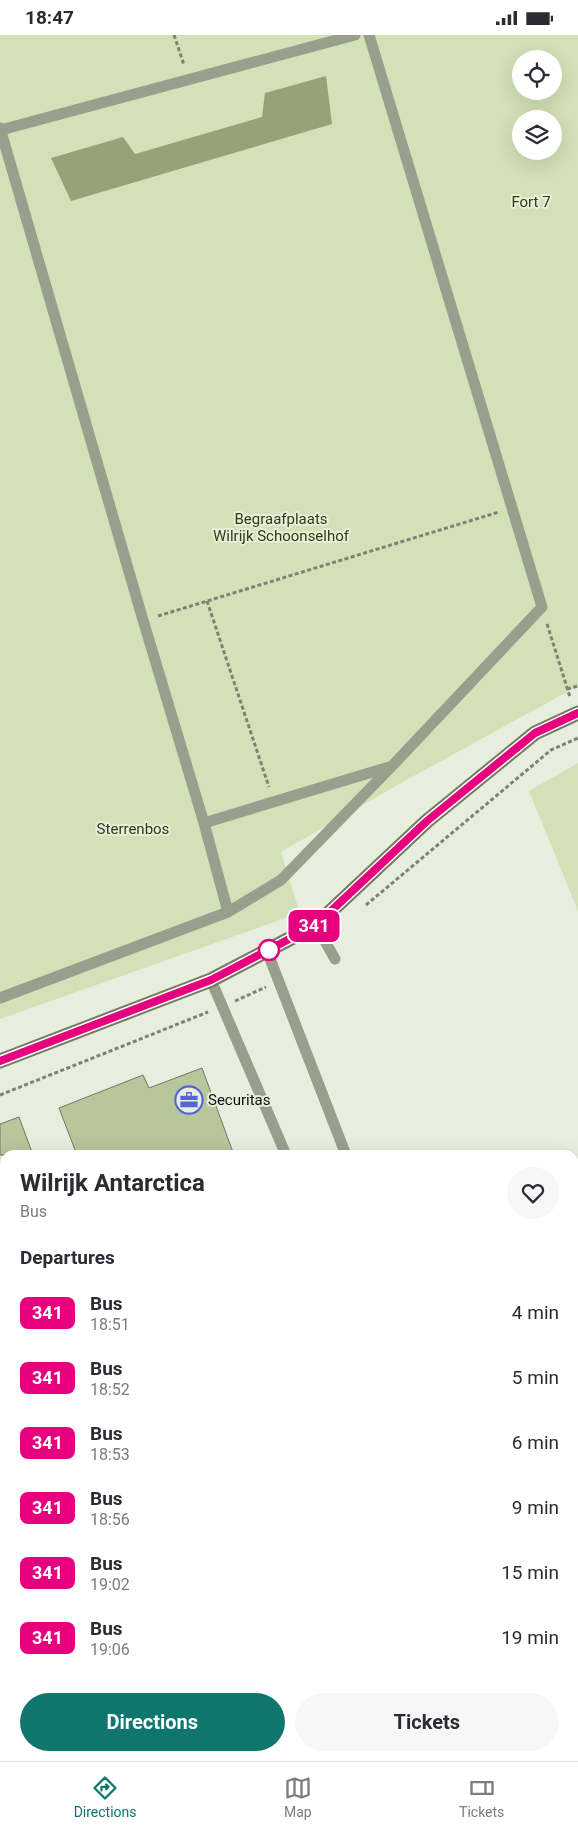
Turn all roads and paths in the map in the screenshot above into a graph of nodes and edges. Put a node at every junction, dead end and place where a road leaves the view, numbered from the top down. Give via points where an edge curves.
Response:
1 (174, 35) edge
2 (355, 35) edge
3 (370, 35) edge
4 (188, 80) junction
5 (0, 129) edge
6 (512, 509) junction
7 (207, 601) junction
8 (542, 607) junction
9 (143, 620) junction
10 (578, 685) edge
11 (568, 689) junction
12 (577, 714) edge
13 (392, 766) junction
14 (274, 802) junction
15 (204, 823) junction
16 (228, 912) junction
17 (316, 925) junction
18 (267, 951) junction
19 (335, 959) dead end
20 (211, 980) junction
21 (0, 998) edge
22 (0, 1061) edge
23 (284, 1150) edge
24 (344, 1150) edge

1 - 4 path
2 - 4 lane
3 - 6 lane
4 - 5 lane
5 - 9 lane
6 - 7 path
6 - 8 lane
7 - 9 path
7 - 14 path
8 - 11 path
8 - 13 lane
9 - 15 lane
10 - 11 path
11 - 12 path
12 - 17 street via 535,733 427,821
13 - 14 lane
13 - 16 lane via 281,880
14 - 15 lane
15 - 16 lane
16 - 21 lane
17 - 18 street
17 - 19 lane
18 - 20 street
18 - 24 lane
20 - 22 street
20 - 23 lane

